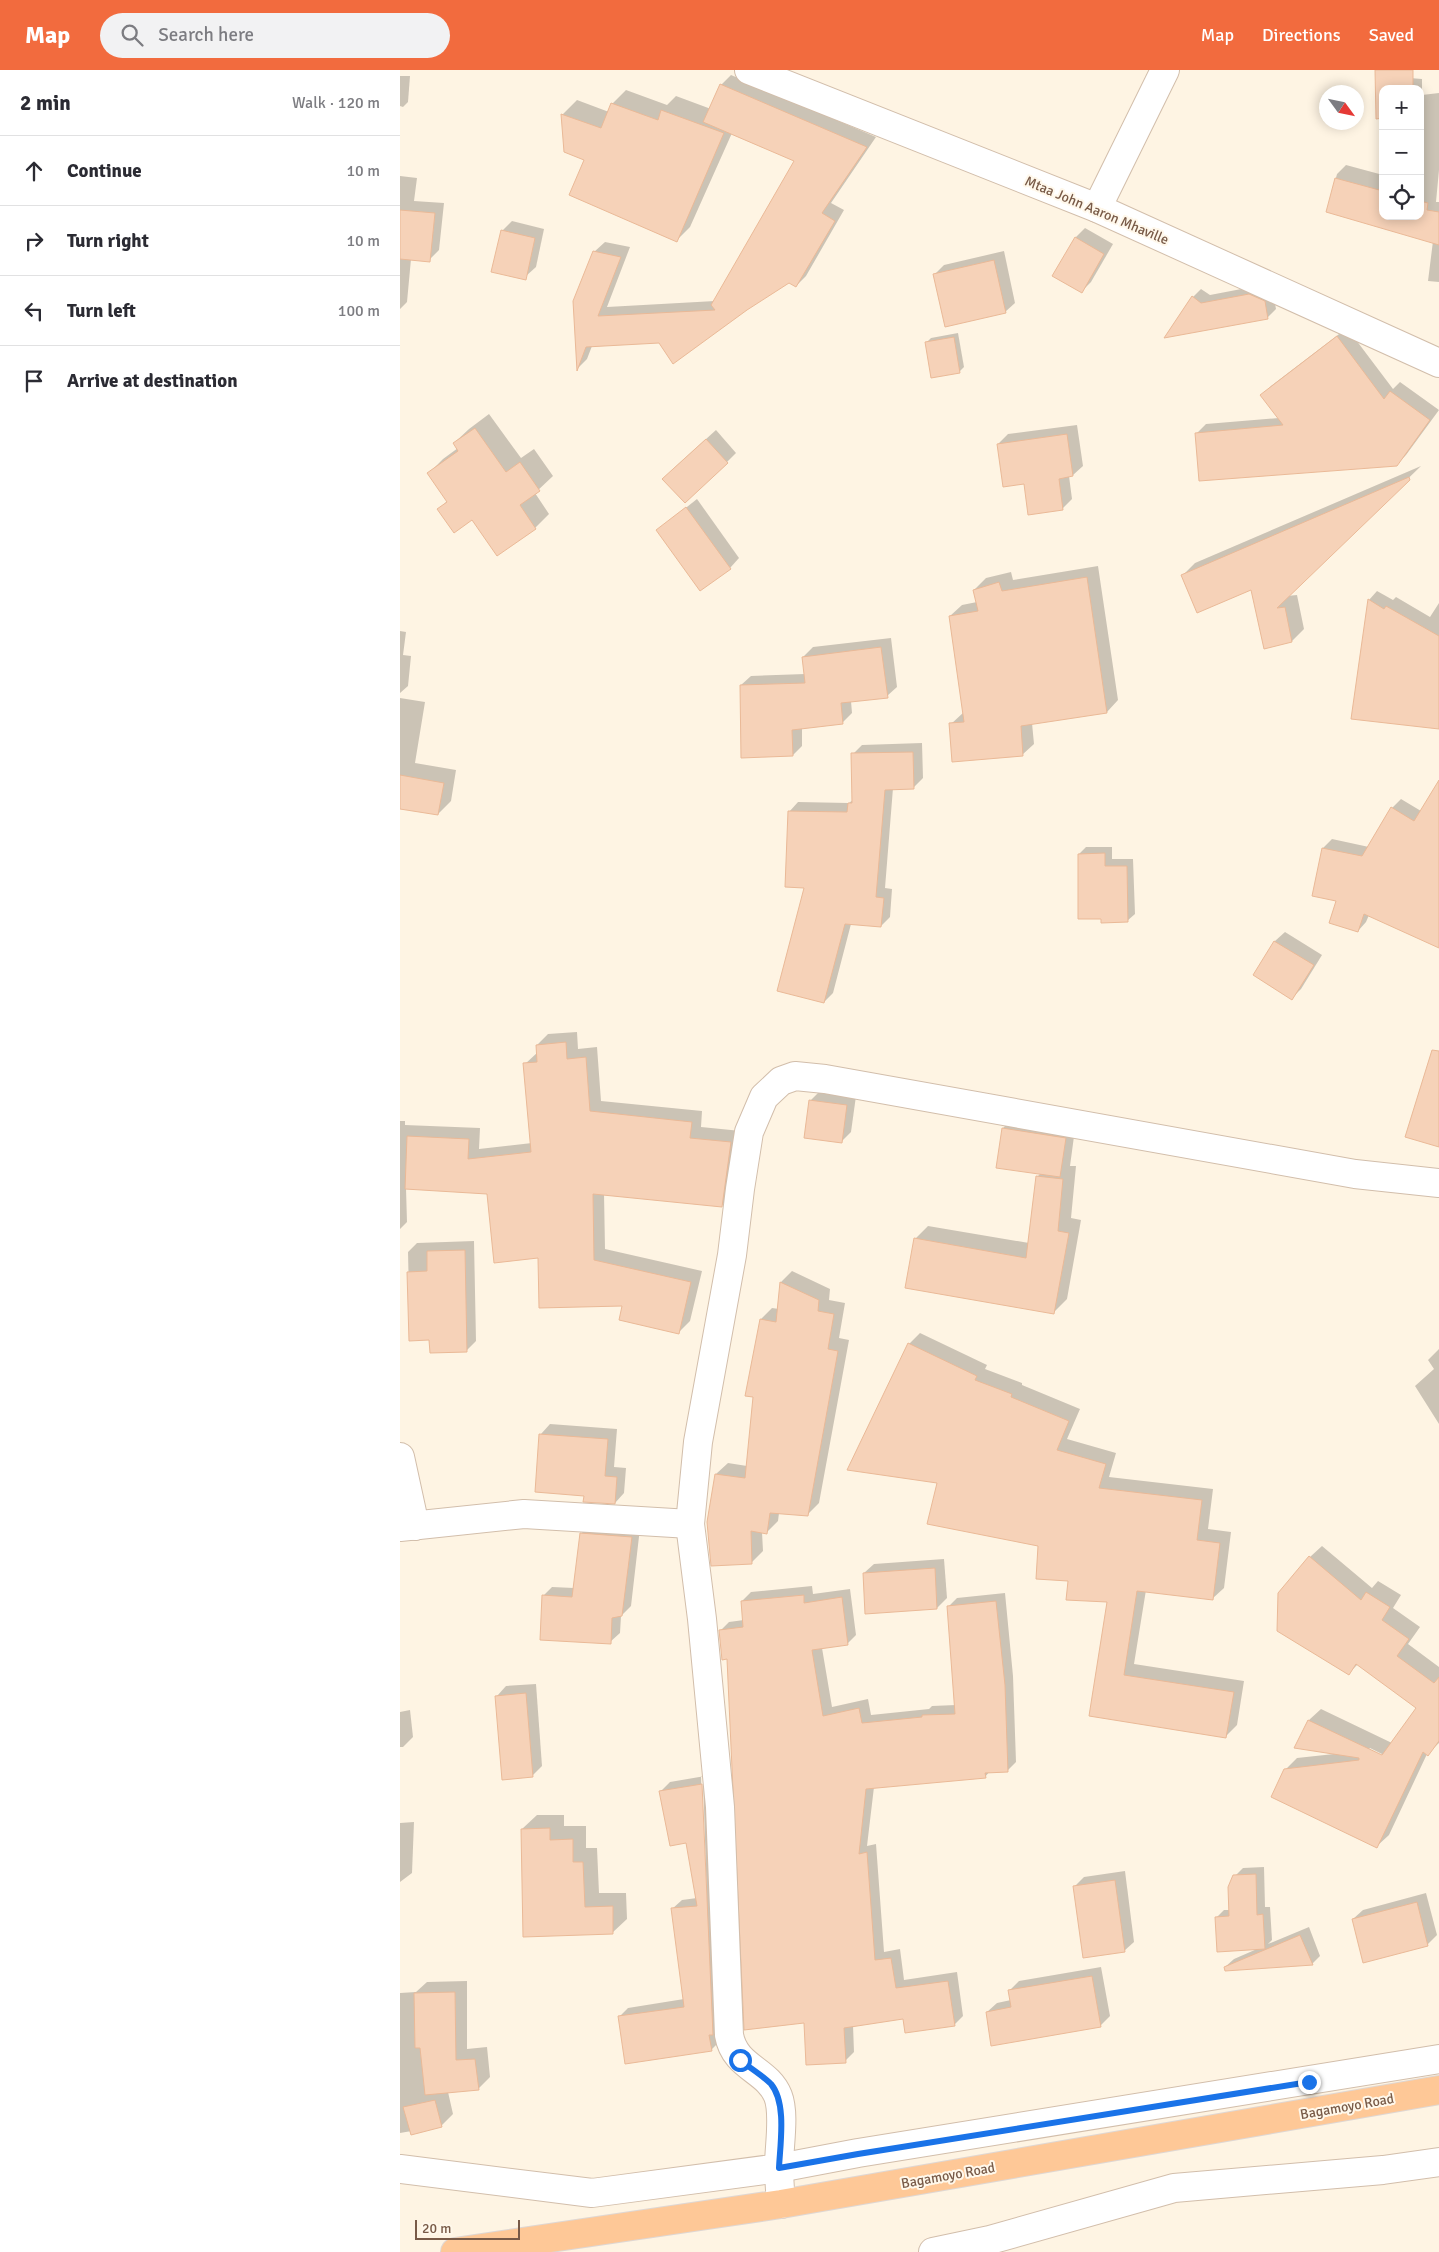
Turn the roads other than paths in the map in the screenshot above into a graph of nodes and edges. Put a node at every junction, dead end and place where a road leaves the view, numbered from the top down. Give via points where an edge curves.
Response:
1 (749, 70) edge
2 (1165, 70) edge
3 (1097, 208) junction
4 (1439, 363) edge
5 (1439, 1183) edge
6 (400, 1457) edge
7 (690, 1524) junction
8 (408, 1527) edge
9 (1439, 2059) edge
10 (1439, 2090) edge
11 (1439, 2162) edge
12 (400, 2168) edge
13 (779, 2168) junction
14 (781, 2204) junction
15 (456, 2252) edge
16 (933, 2252) edge

1 - 3 street, Mtaa John Aaron Mhaville
2 - 3 street
3 - 4 street, Mtaa John Aaron Mhaville
5 - 7 street via 1355,1174 825,1079 796,1076 781,1082 764,1097 749,1132 728,1284 698,1442
6 - 8 street
7 - 8 street via 524,1514
7 - 13 street via 720,1807 729,2034 731,2047 740,2060 771,2084 778,2095 781,2106
9 - 13 street
10 - 14 highway, Bagamoyo Road
11 - 16 street via 1174,2188 990,2240
12 - 13 street via 592,2193
13 - 14 street
14 - 15 highway, Bagamoyo Road

